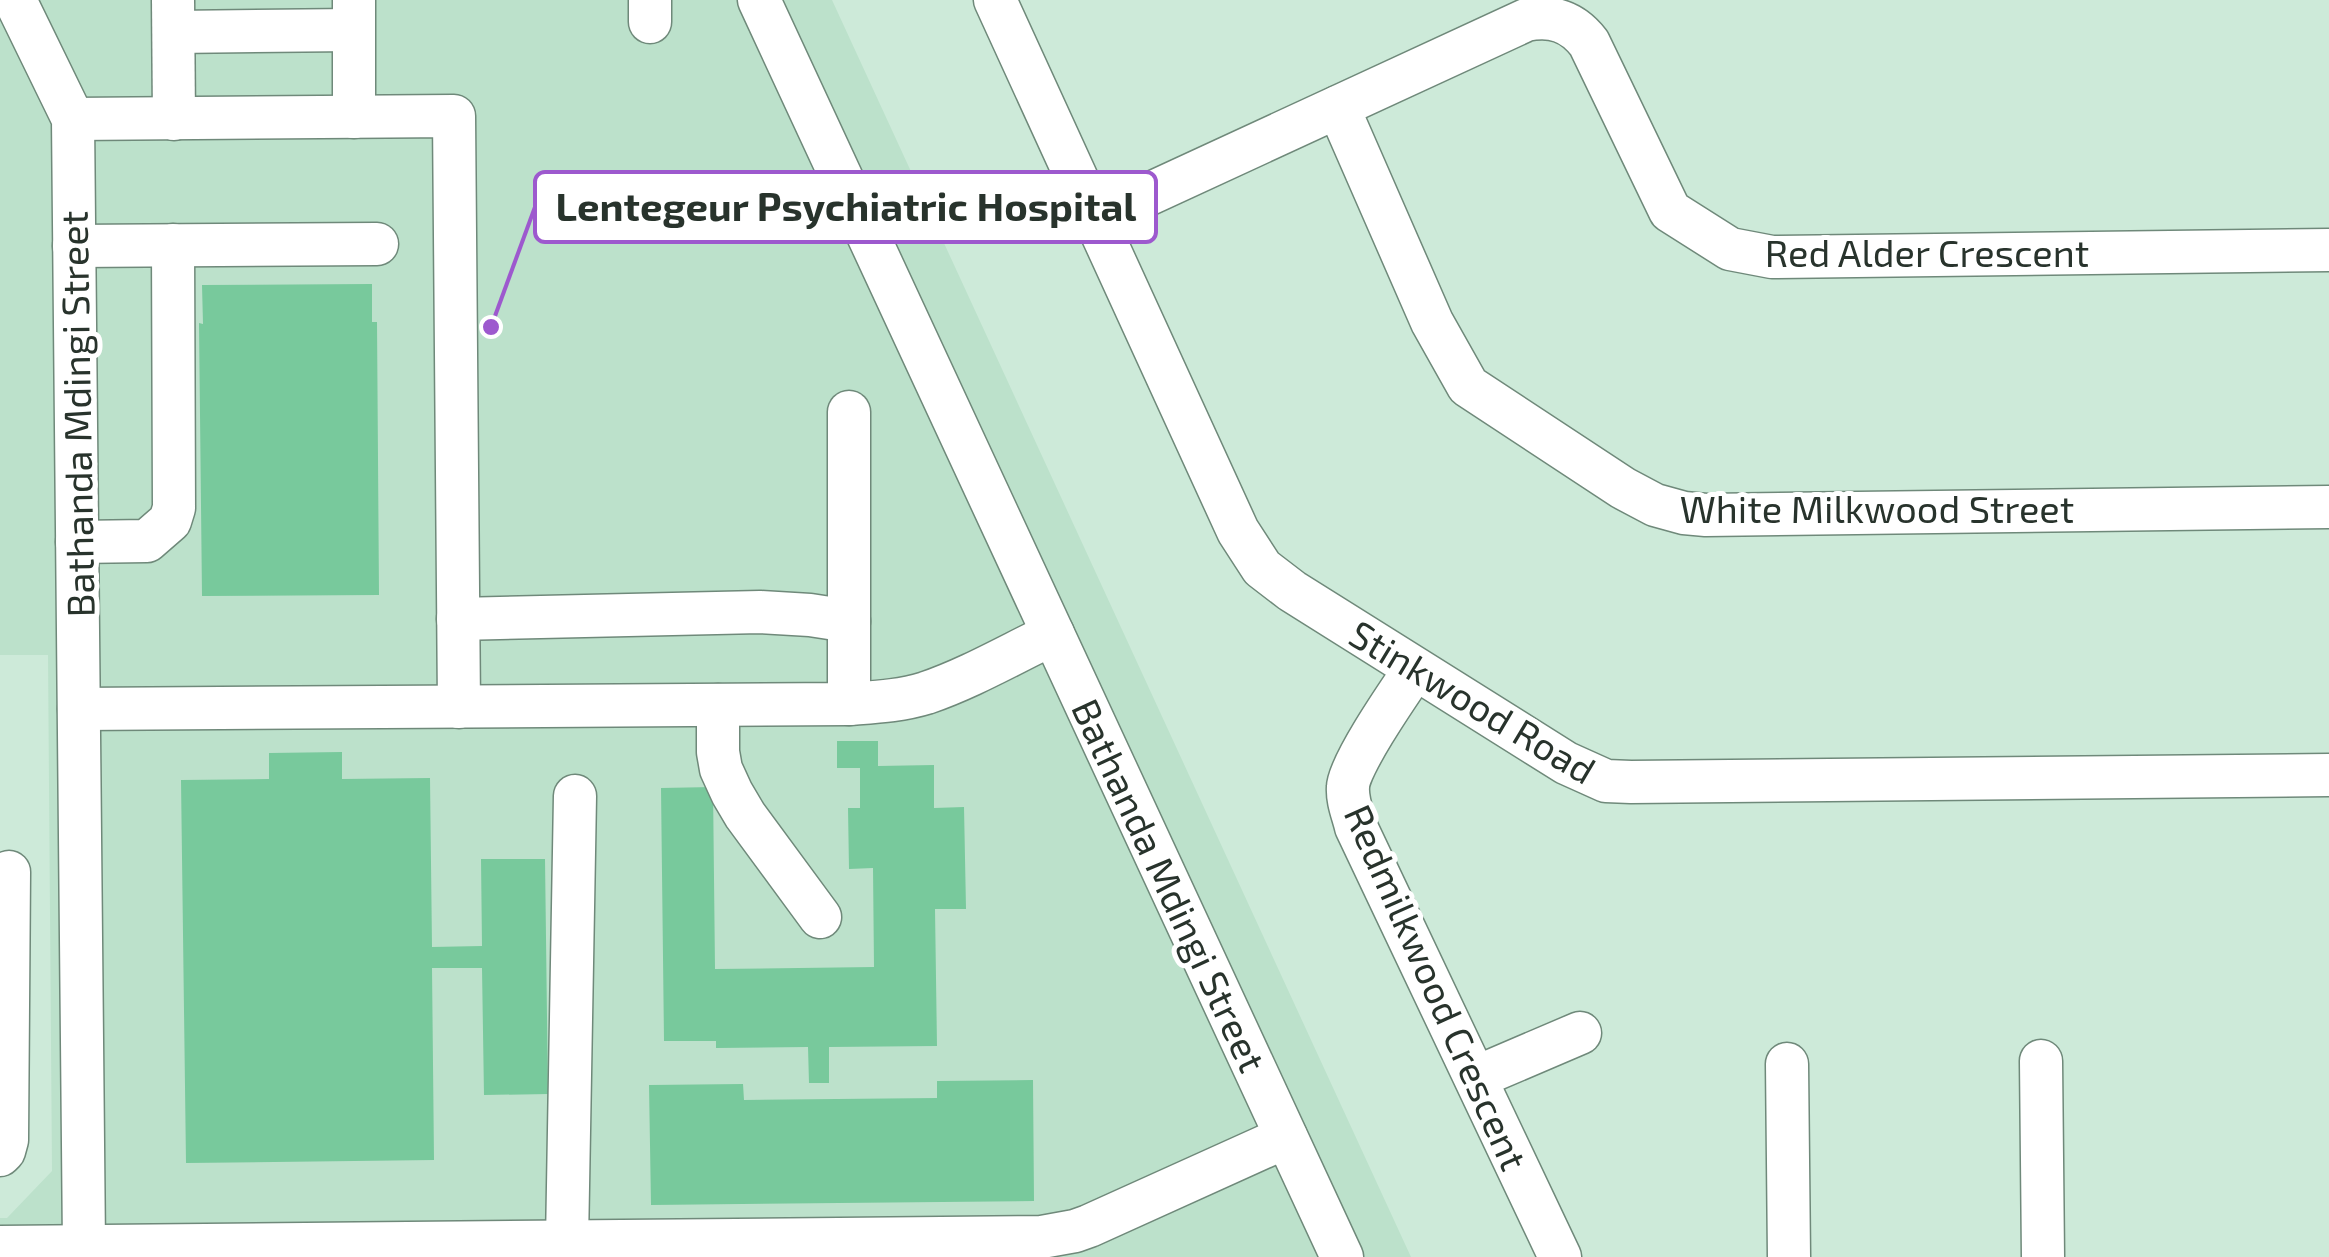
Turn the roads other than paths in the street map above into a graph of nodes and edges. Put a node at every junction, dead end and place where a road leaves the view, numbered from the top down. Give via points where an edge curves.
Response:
1 (15, 0) edge
2 (759, 0) edge
3 (996, 0) edge
4 (354, 15) edge
5 (173, 16) edge
6 (1338, 108) junction
7 (354, 117) junction
8 (73, 118) junction
9 (174, 119) junction
10 (1095, 219) junction
11 (377, 244) dead end
12 (173, 245) junction
13 (74, 246) junction
14 (2329, 250) edge
15 (849, 412) dead end
16 (2329, 507) edge
17 (78, 542) junction
18 (458, 619) junction
19 (849, 621) junction
20 (1053, 634) junction
21 (1414, 669) junction
22 (849, 704) junction
23 (718, 705) junction
24 (459, 706) junction
25 (79, 709) junction
26 (2329, 775) edge
27 (575, 796) dead end
28 (9, 872) dead end
29 (820, 917) dead end
30 (4, 965) edge
31 (1580, 1033) dead end
32 (4, 1034) edge
33 (2041, 1061) dead end
34 (1787, 1064) dead end
35 (1477, 1077) junction
36 (1286, 1137) junction
37 (0, 1155) edge
38 (567, 1242) junction
39 (84, 1246) junction
40 (0, 1247) edge
41 (1342, 1257) edge
42 (1560, 1257) edge
43 (1789, 1257) edge
44 (2043, 1257) edge

1 - 8 street, Bathanda Mdingi Street
2 - 20 street, Bathanda Mdingi Street
3 - 10 street, Stinkwood Road
4 - 5 street
4 - 7 street
5 - 9 street
6 - 10 street, Red Alder Crescent
6 - 14 street, Red Alder Crescent via 1526,20 1557,19 1590,43 1670,211 1730,249 1772,257
6 - 16 street, White Milkwood Street via 1432,322 1468,386 1655,505 1706,515
7 - 9 street
7 - 18 street via 454,116
8 - 9 street
8 - 13 street, Bathanda Mdingi Street
10 - 21 street, Stinkwood Road via 1238,530 1262,568
11 - 12 street
12 - 13 street
12 - 17 street via 170,521 147,541
13 - 17 street, Bathanda Mdingi Street
15 - 19 street
17 - 25 street, Bathanda Mdingi Street
18 - 19 street via 760,612
18 - 24 street
19 - 22 street
20 - 22 street via 924,693
20 - 36 street, Bathanda Mdingi Street
21 - 26 street, Stinkwood Road via 1606,781
21 - 35 street, Redmilkwood Crescent via 1356,763 1347,784 1349,802
22 - 23 street
23 - 24 street
23 - 29 street via 718,752 732,792
24 - 25 street
25 - 39 street, Bathanda Mdingi Street
27 - 38 street
28 - 30 street
30 - 32 street
31 - 35 street
32 - 37 street via 7,1140
33 - 44 street
34 - 43 street
35 - 42 street, Redmilkwood Crescent
36 - 38 street via 1059,1235
36 - 41 street, Bathanda Mdingi Street
38 - 39 street
39 - 40 street

